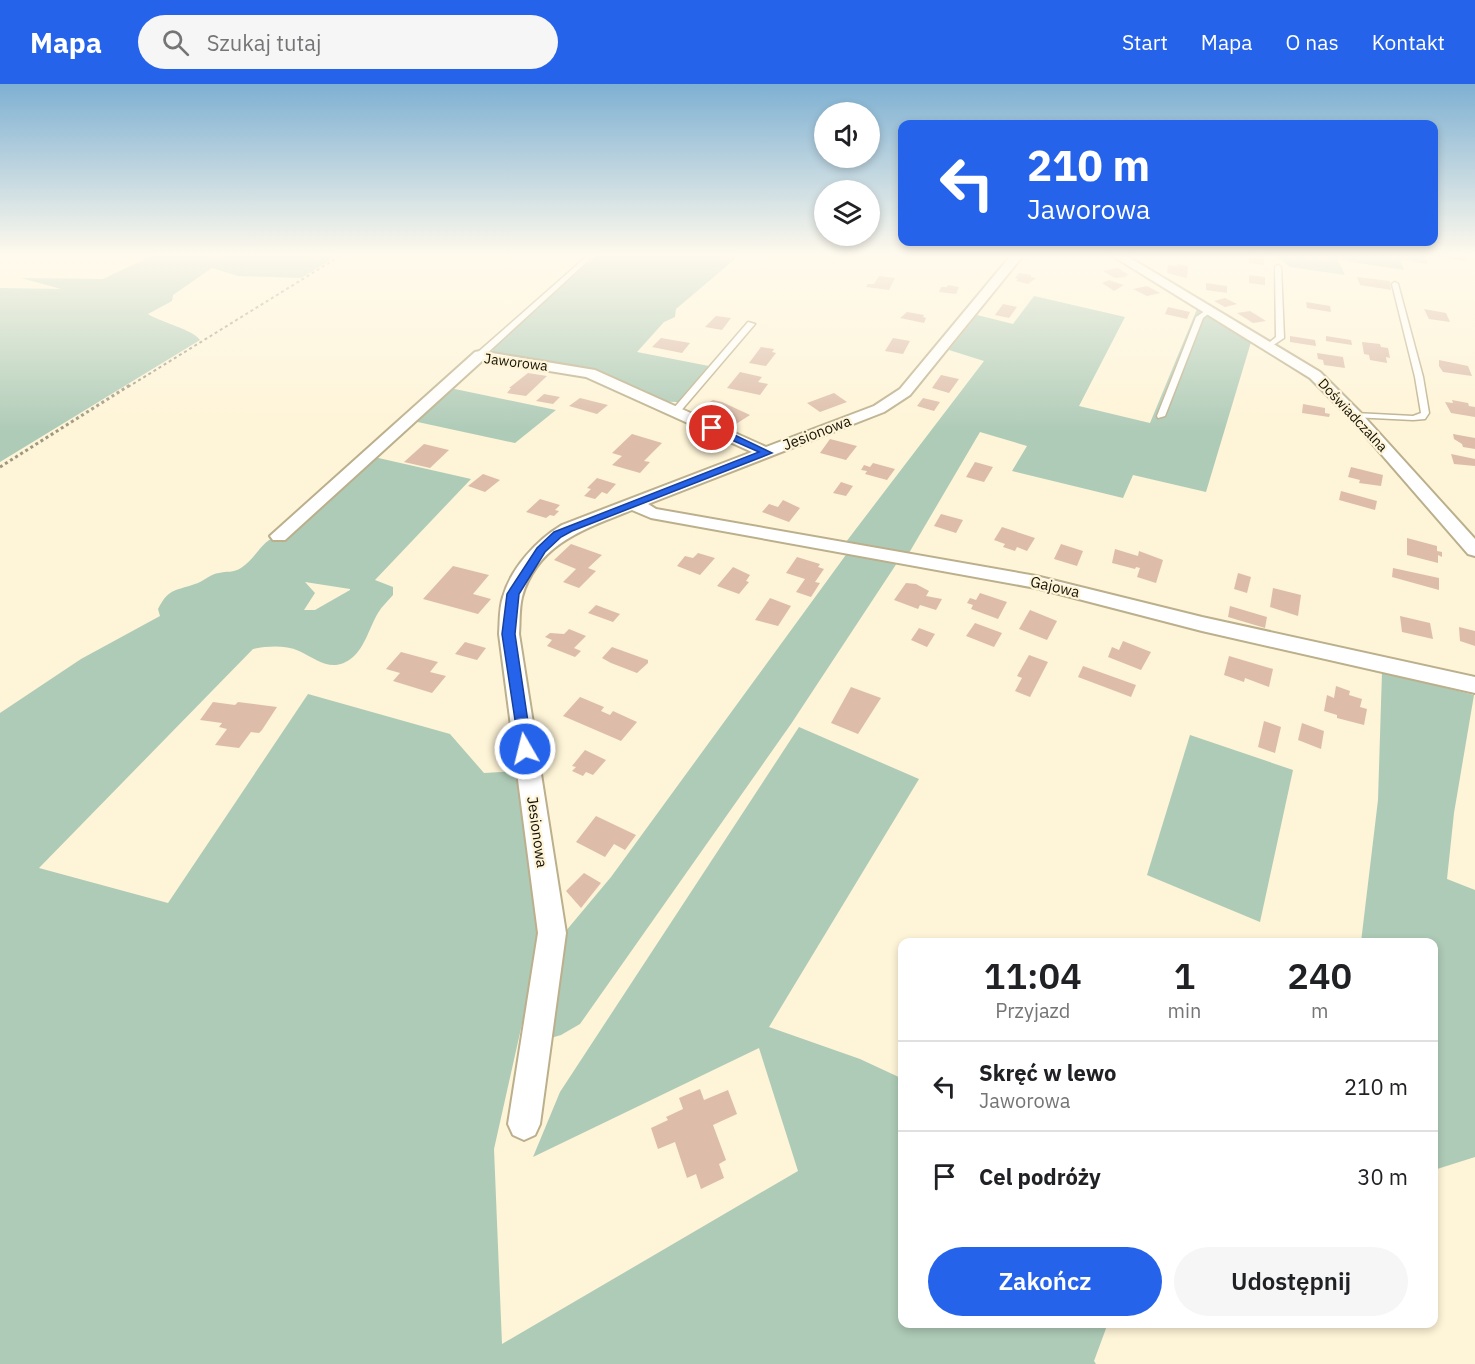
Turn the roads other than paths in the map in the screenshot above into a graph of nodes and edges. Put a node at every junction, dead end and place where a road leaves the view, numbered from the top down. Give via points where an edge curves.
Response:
1 (527, 313) edge
2 (969, 313) edge
3 (1206, 313) edge
4 (1214, 313) edge
5 (1279, 313) edge
6 (1402, 313) edge
7 (751, 324) dead end
8 (1269, 346) junction
9 (480, 355) junction
10 (676, 411) junction
11 (1355, 415) junction
12 (1161, 416) dead end
13 (767, 453) junction
14 (633, 504) junction
15 (279, 536) dead end
16 (1475, 550) edge
17 (1475, 686) edge
18 (524, 1125) dead end

1 - 9 lane
2 - 13 street, Jesionowa via 900,396 879,409
3 - 12 lane via 1200,317
4 - 8 street, Doświadczalna
5 - 8 lane via 1280,338
6 - 11 lane via 1425,413 1413,418
7 - 10 lane
8 - 11 street, Doświadczalna via 1315,375
9 - 10 street, Jaworowa via 590,373
9 - 15 street, Jaworowa
10 - 13 street, Jaworowa
11 - 16 street, Doświadczalna
13 - 14 street, Jesionowa
14 - 17 street, Gajowa via 651,513 1036,582
14 - 18 street, Jesionowa via 558,534 541,550 513,594 508,634 552,933

